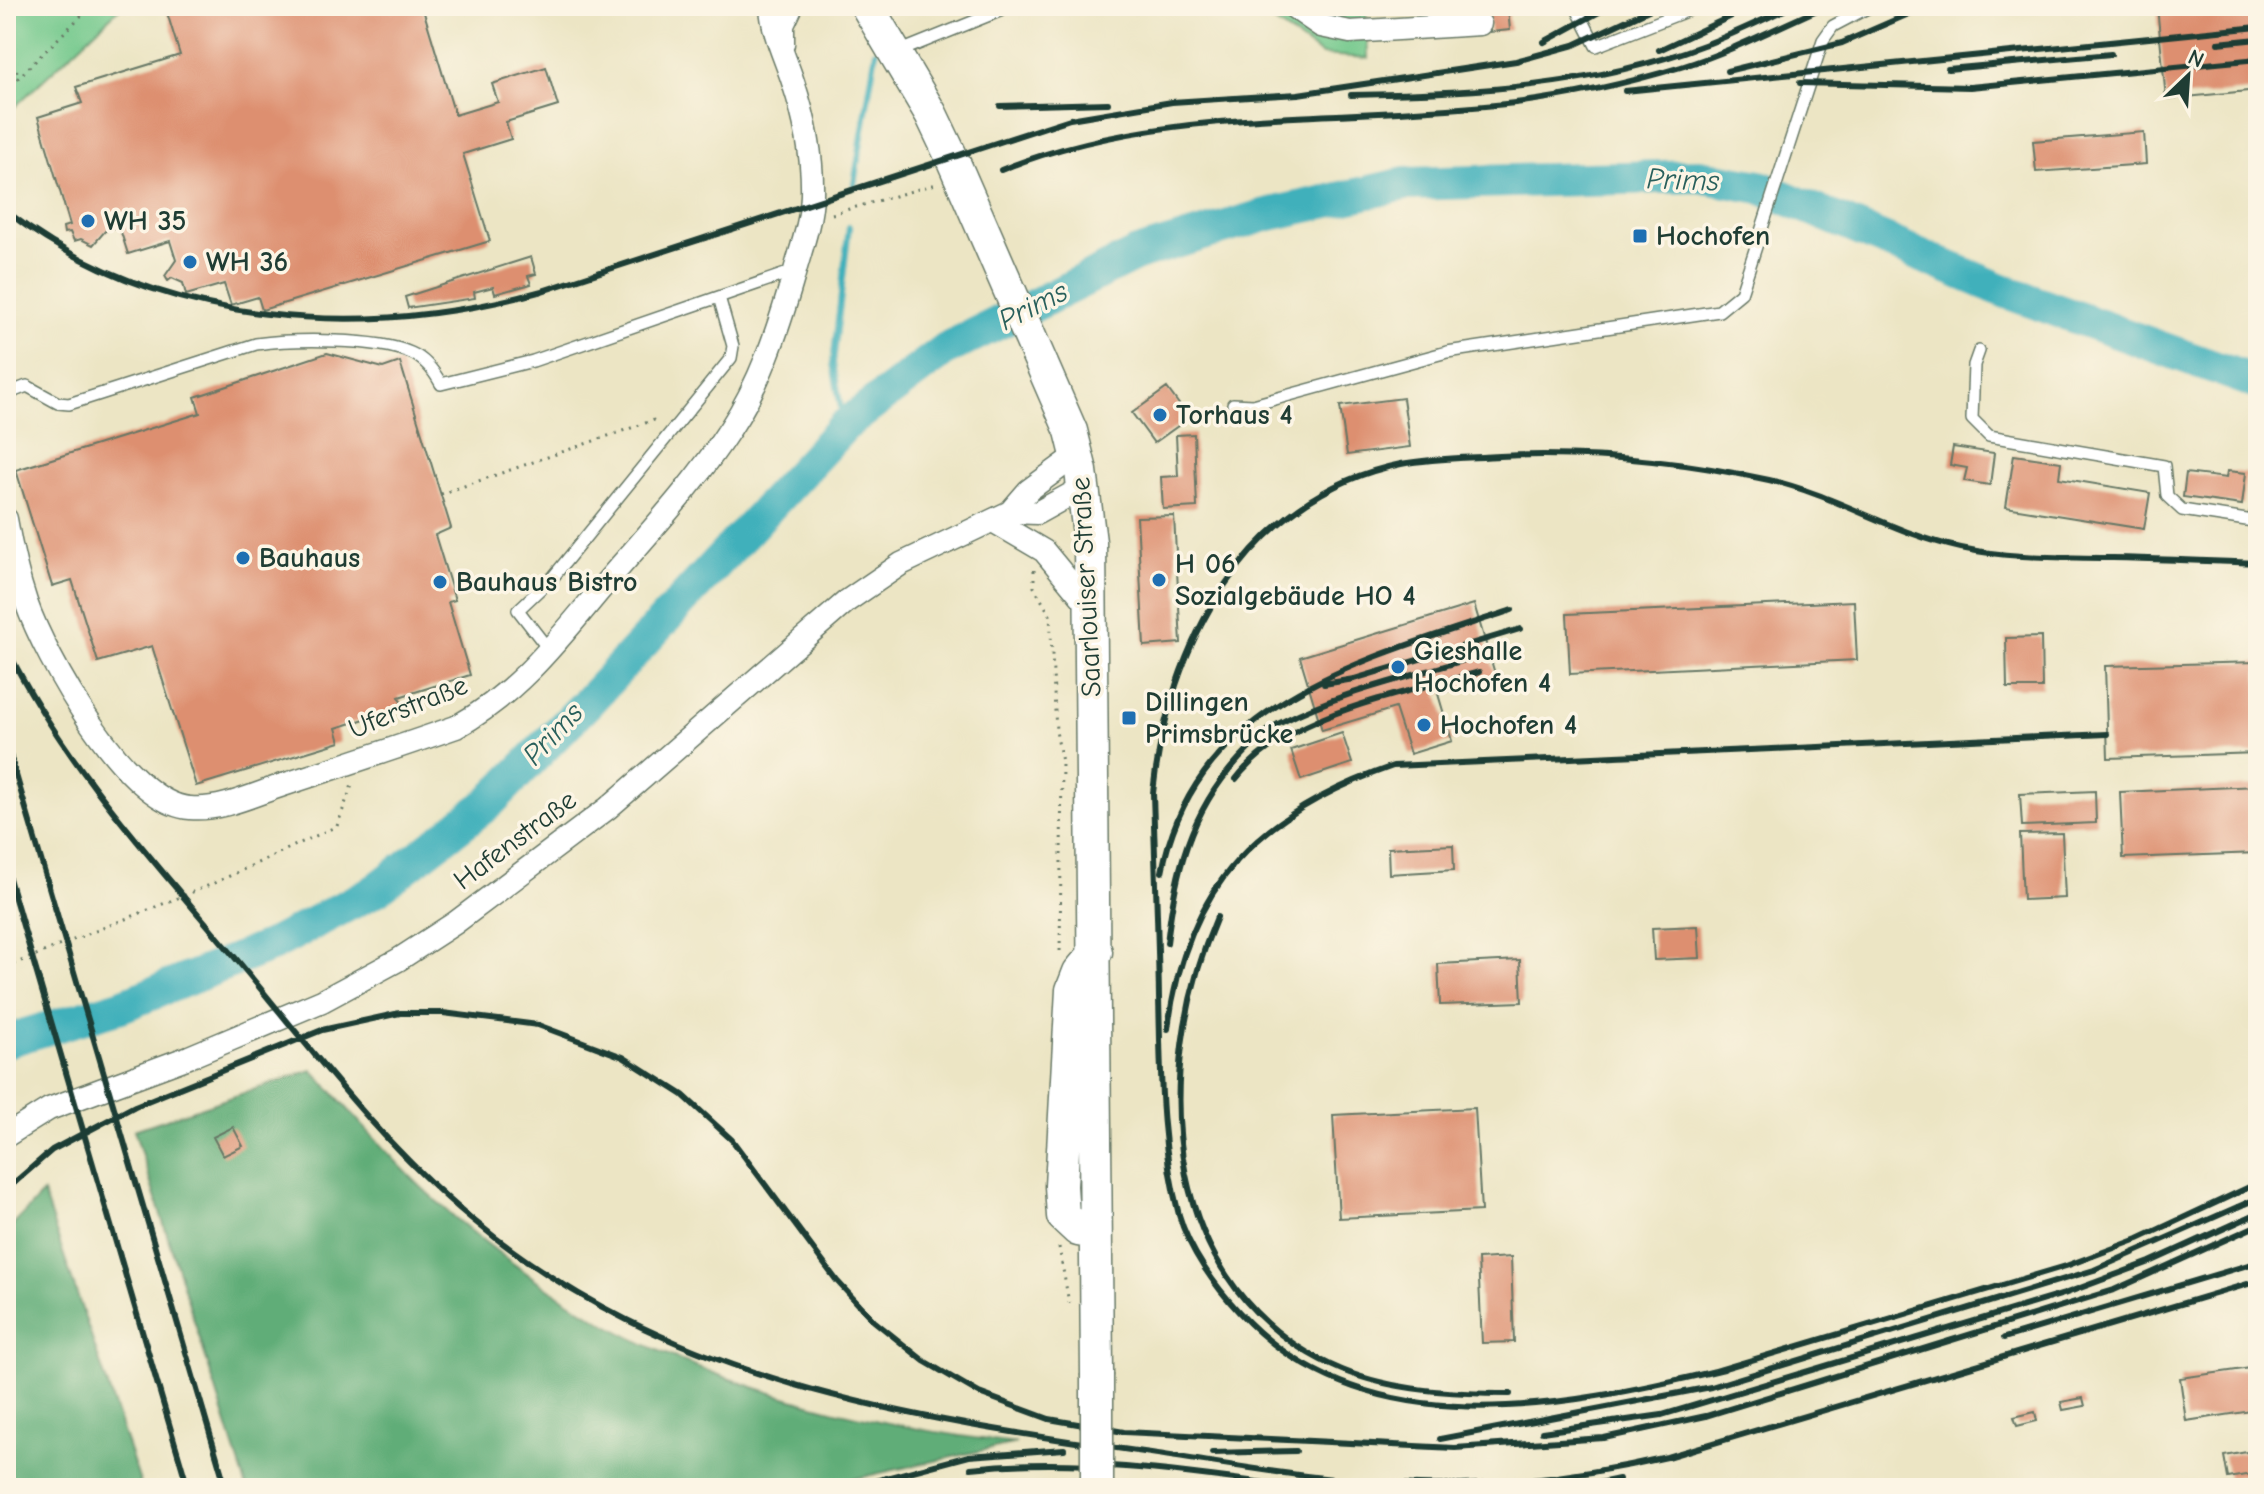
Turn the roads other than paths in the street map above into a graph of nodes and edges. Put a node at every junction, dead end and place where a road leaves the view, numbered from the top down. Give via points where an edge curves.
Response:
1 (771, 6) edge
2 (792, 6) edge
3 (867, 6) edge
4 (883, 6) edge
5 (897, 6) edge
6 (1012, 6) edge
7 (1292, 6) edge
8 (1699, 6) edge
9 (1871, 6) edge
10 (1576, 7) edge
11 (1480, 24) dead end
12 (908, 48) junction
13 (783, 53) junction
14 (919, 81) junction
15 (931, 114) junction
16 (795, 271) junction
17 (719, 297) junction
18 (1979, 351) dead end
19 (6, 401) edge
20 (1233, 404) dead end
21 (1078, 454) junction
22 (1084, 487) junction
23 (2258, 504) edge
24 (1002, 517) junction
25 (6, 519) edge
26 (1091, 608) junction
27 (549, 650) junction
28 (6, 1136) edge
29 (1097, 1488) edge

1 - 13 street, Uferstraße
2 - 13 street, Uferstraße via 783,25
3 - 15 main road, Saarlouiser Straße
4 - 14 main road, Saarlouiser Straße
5 - 12 main road, Saarlouiser Straße
6 - 12 lane
7 - 11 street via 1321,26 1350,32
8 - 10 lane via 1596,46
9 - 20 lane via 1833,26 1823,40 1741,293 1719,311 1447,352 1253,405
12 - 14 main road, Saarlouiser Straße
13 - 16 street, Uferstraße via 801,108 811,165 809,221
14 - 15 main road, Saarlouiser Straße
15 - 21 main road, Saarlouiser Straße
16 - 17 lane
16 - 27 street, Uferstraße via 758,377 731,429
17 - 19 lane via 533,361 441,384 429,365 398,349 271,342 69,404 27,386
17 - 27 lane via 733,346 731,358 554,576 518,610
18 - 23 lane via 1972,419 1989,436 2164,466 2167,496 2182,510 2253,521
21 - 22 main road, Saarlouiser Straße
21 - 24 street, Hafenstraße
22 - 24 street, Hafenstraße via 1037,513
22 - 26 main road, Saarlouiser Straße
24 - 26 street via 1044,551
24 - 28 street, Hafenstraße via 901,564 847,601 608,808 398,960 322,1001 49,1109
25 - 27 street, Uferstraße via 27,604 49,653 118,762 148,792 168,803 207,808 456,727 515,688
26 - 29 main road, Saarlouiser Straße, bridge

